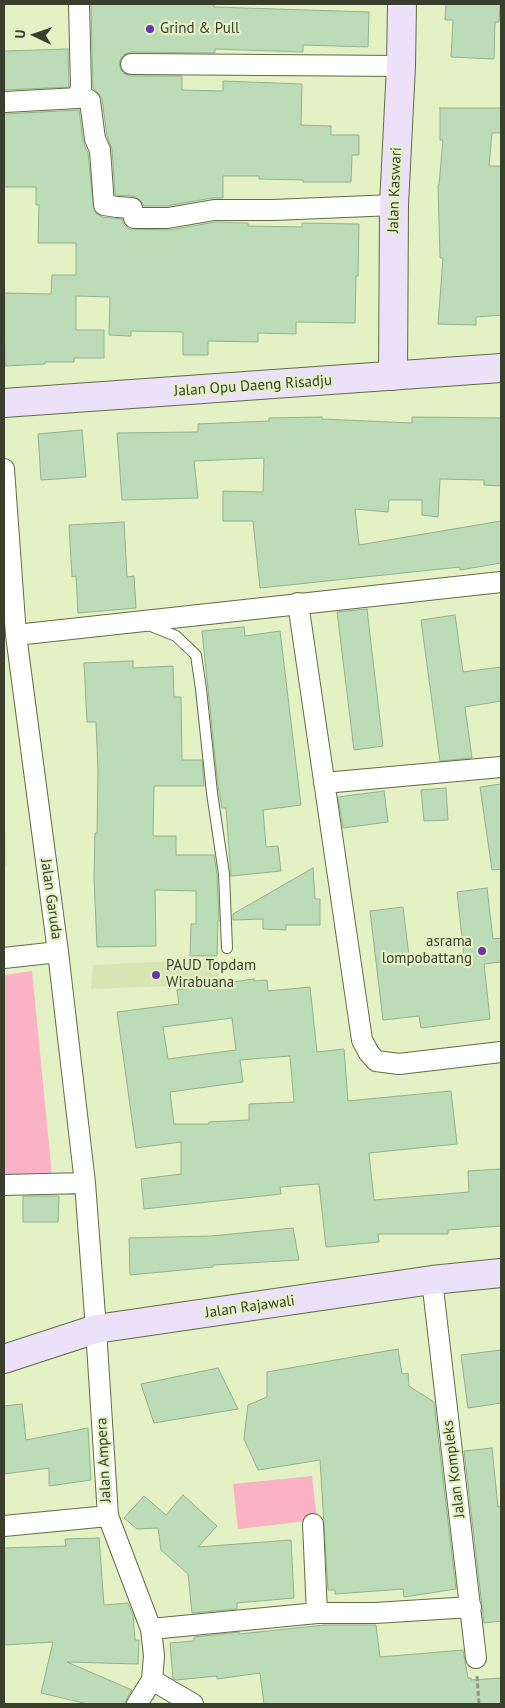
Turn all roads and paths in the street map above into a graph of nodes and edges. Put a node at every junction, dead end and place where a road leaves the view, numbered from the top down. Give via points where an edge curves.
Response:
1 (79, 4) edge
2 (402, 4) edge
3 (131, 64) dead end
4 (401, 66) junction
5 (80, 94) junction
6 (5, 102) edge
7 (394, 205) junction
8 (501, 368) edge
9 (393, 376) junction
10 (4, 403) edge
11 (4, 470) edge
12 (501, 582) edge
13 (8, 602) edge
14 (298, 603) junction
15 (140, 622) junction
16 (16, 635) junction
17 (501, 767) edge
18 (324, 782) junction
19 (228, 948) dead end
20 (58, 952) junction
21 (4, 958) edge
22 (501, 1052) edge
23 (85, 1183) junction
24 (4, 1185) edge
25 (501, 1273) edge
26 (432, 1280) junction
27 (96, 1329) junction
28 (4, 1359) edge
29 (108, 1516) junction
30 (313, 1524) dead end
31 (4, 1526) edge
32 (471, 1606) junction
33 (317, 1613) junction
34 (152, 1630) junction
35 (476, 1658) joint
36 (152, 1680) junction
37 (137, 1704) edge
38 (194, 1704) edge
39 (479, 1704) edge

1 - 5 street
2 - 4 main road, Jalan Kaswari
3 - 4 street
4 - 7 main road, Jalan Kaswari
5 - 6 street via 73,99
5 - 7 street via 90,101 95,139 100,150 104,205 132,208 134,218 168,218 214,210
7 - 9 main road, Jalan Kaswari
8 - 9 main road, Jalan Opu Daeng Risadju
9 - 10 main road, Jalan Opu Daeng Risadju
11 - 13 street, Jalan Garuda
12 - 14 street
13 - 16 street, Jalan Garuda
14 - 15 street
14 - 18 street
15 - 16 street
15 - 19 lane via 176,636 196,655 224,874
16 - 20 street, Jalan Garuda
17 - 18 street
18 - 22 street via 362,1040 369,1053 376,1061 399,1064
20 - 21 street
20 - 23 street, Jalan Garuda
23 - 24 street
23 - 27 street, Jalan Garuda
25 - 26 main road, Jalan Rajawali
26 - 27 main road, Jalan Rajawali
26 - 32 street, Jalan Kompleks
27 - 28 main road, Jalan Rajawali
27 - 29 street, Jalan Ampera
29 - 31 street, Jalan Ampera
29 - 34 street
30 - 33 street
32 - 33 street via 374,1613
32 - 35 street, Jalan Kompleks
33 - 34 street
34 - 36 street
35 - 39 path
36 - 37 street
36 - 38 street

